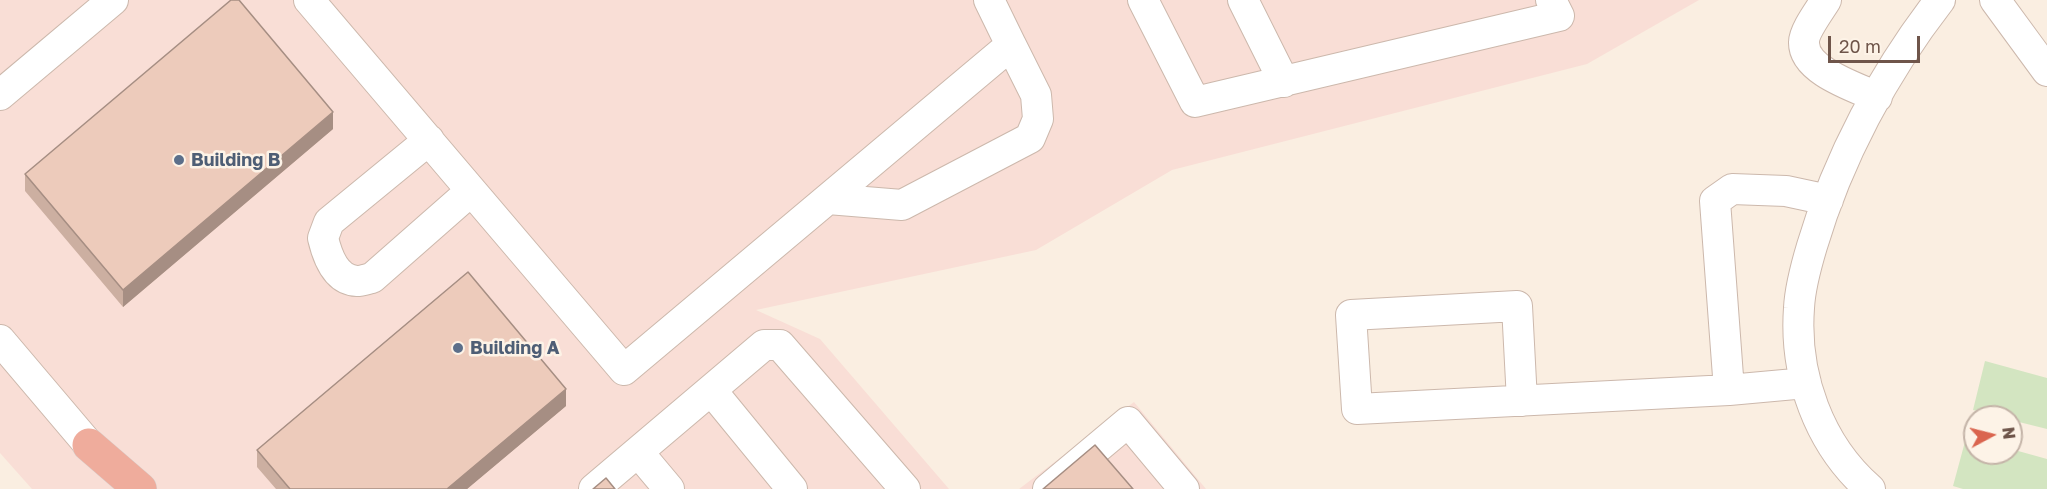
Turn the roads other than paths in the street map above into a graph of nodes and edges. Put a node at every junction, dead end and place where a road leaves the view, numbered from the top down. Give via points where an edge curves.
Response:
1 (112, 0) edge
2 (309, 0) edge
3 (989, 0) edge
4 (1143, 0) edge
5 (1244, 0) edge
6 (1551, 0) edge
7 (1826, 0) edge
8 (1940, 0) edge
9 (1995, 0) edge
10 (1011, 45) junction
11 (2047, 71) edge
12 (1284, 82) junction
13 (0, 95) edge
14 (1877, 97) junction
15 (429, 140) junction
16 (471, 191) junction
17 (828, 199) junction
18 (1828, 200) junction
19 (0, 339) edge
20 (1806, 382) junction
21 (711, 390) junction
22 (1729, 390) junction
23 (1522, 401) junction
24 (89, 445) junction
25 (638, 452) junction
26 (1852, 484) edge
27 (111, 489) edge
28 (140, 489) edge
29 (594, 489) edge
30 (669, 489) edge
31 (792, 489) edge
32 (905, 489) edge
33 (1047, 489) edge
34 (1184, 489) edge

1 - 13 street
2 - 15 street
3 - 10 street
4 - 12 street via 1196,102
5 - 12 street
6 - 12 street via 1559,16
7 - 14 street via 1804,42 1809,59 1825,73
8 - 14 street
9 - 11 street
10 - 17 street
10 - 17 street via 1036,95 1038,119 1030,138 902,205
14 - 18 street
15 - 16 street
15 - 16 street via 329,222 322,238 331,264 350,279 372,278
16 - 17 street via 624,370
18 - 20 street via 1808,260 1799,306 1799,343
18 - 22 street via 1786,191 1732,189 1715,201
19 - 24 street
20 - 22 street
20 - 26 street via 1819,420
21 - 25 street
21 - 31 street
21 - 32 street via 764,345 780,345
22 - 23 street
23 - 23 street via 1357,410 1351,315 1517,306
24 - 27 highway
24 - 28 highway
25 - 29 street
25 - 30 street
33 - 34 street via 1128,422

